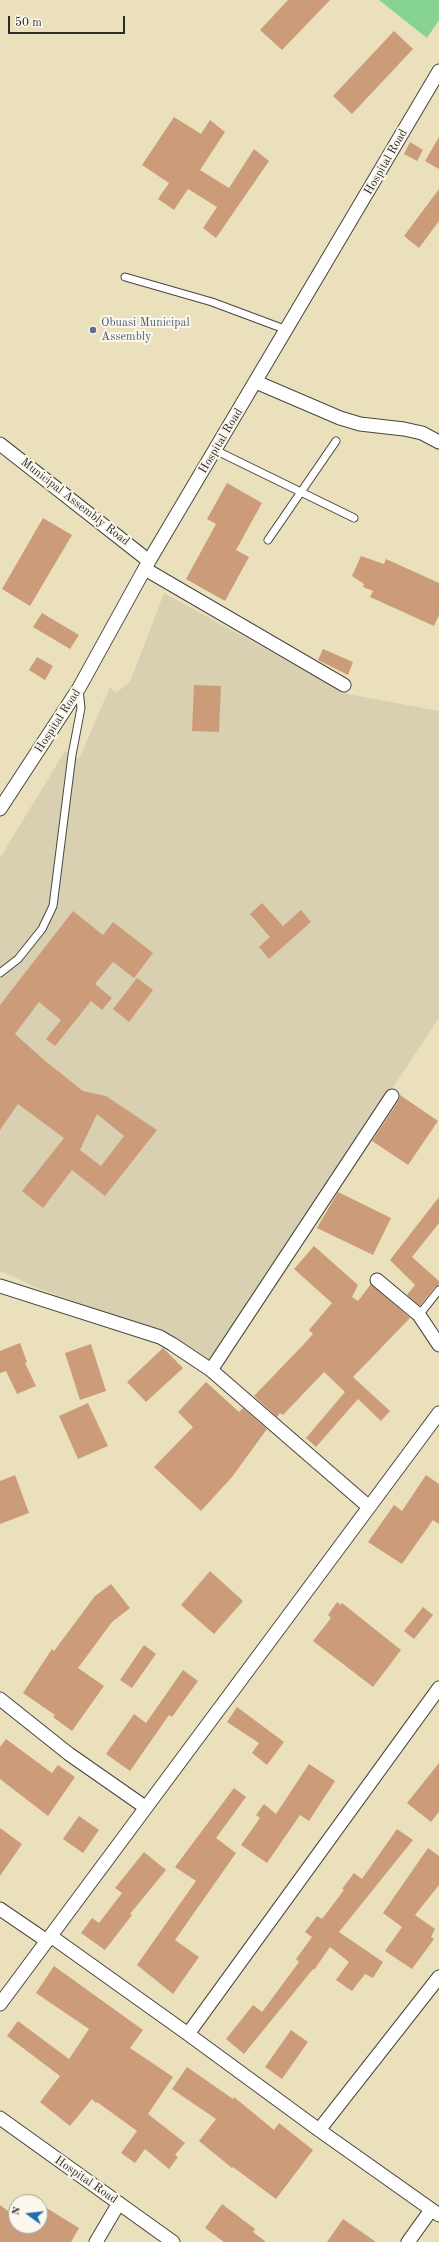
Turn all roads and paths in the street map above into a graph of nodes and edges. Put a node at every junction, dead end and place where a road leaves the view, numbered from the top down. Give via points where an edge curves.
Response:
1 (439, 71) edge
2 (125, 277) dead end
3 (287, 330) junction
4 (256, 382) junction
5 (336, 441) dead end
6 (439, 442) edge
7 (0, 444) edge
8 (215, 450) junction
9 (301, 492) junction
10 (354, 518) dead end
11 (268, 540) dead end
12 (147, 565) junction
13 (344, 685) dead end
14 (79, 688) junction
15 (0, 809) edge
16 (0, 973) edge
17 (392, 1096) dead end
18 (377, 1280) dead end
19 (0, 1286) edge
20 (439, 1290) edge
21 (419, 1315) junction
22 (439, 1345) edge
23 (211, 1370) junction
24 (439, 1413) edge
25 (369, 1507) junction
26 (439, 1688) edge
27 (0, 1699) edge
28 (145, 1807) junction
29 (0, 1909) edge
30 (49, 1939) junction
31 (439, 1977) edge
32 (0, 2004) edge
33 (188, 2034) junction
34 (0, 2118) edge
35 (319, 2130) junction
36 (119, 2203) junction
37 (435, 2212) edge
38 (96, 2242) edge
39 (173, 2242) edge
40 (408, 2242) edge

1 - 3 street, Hospital Road
2 - 3 lane via 212,302
3 - 4 street, Hospital Road
4 - 6 street via 340,418 360,424 390,426 422,433
4 - 8 street, Hospital Road
5 - 9 lane
7 - 12 street, Municipal Assembly Road
8 - 9 lane
8 - 12 street, Hospital Road
9 - 10 lane
9 - 11 lane
12 - 13 street, Municipal Assembly Road
12 - 14 street, Hospital Road
14 - 15 street, Hospital Road
14 - 16 lane via 81,708 72,755 53,906 42,929 18,959
17 - 23 street
18 - 21 street
19 - 23 street via 160,1337
20 - 21 lane
21 - 22 street
23 - 25 street
24 - 25 street
25 - 28 street
26 - 33 street
27 - 28 street via 69,1754
28 - 30 street
29 - 30 street
30 - 32 street
30 - 33 street
31 - 35 street
33 - 35 street
34 - 36 street, Hospital Road
35 - 37 street
36 - 38 street
36 - 39 street, Hospital Road
37 - 40 street

